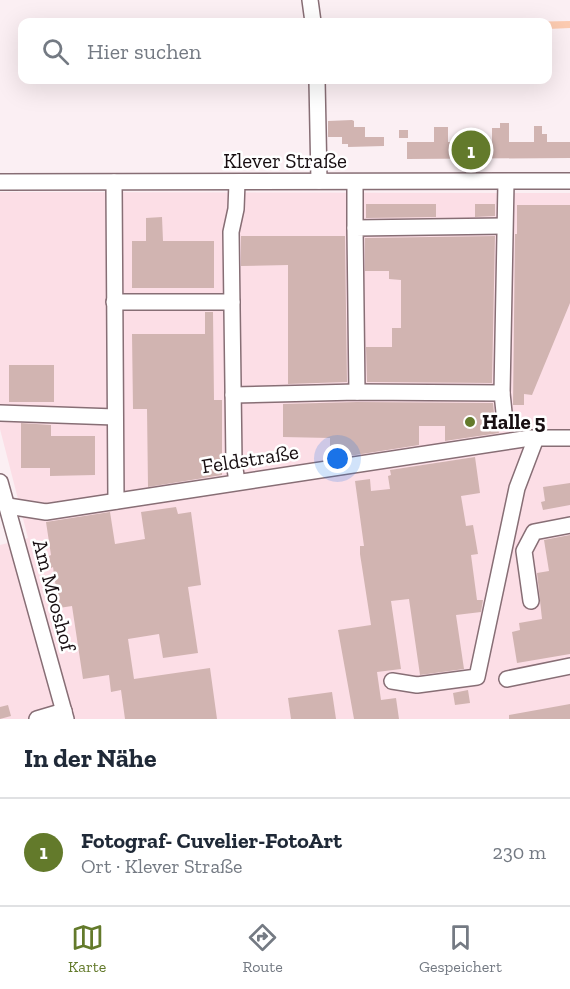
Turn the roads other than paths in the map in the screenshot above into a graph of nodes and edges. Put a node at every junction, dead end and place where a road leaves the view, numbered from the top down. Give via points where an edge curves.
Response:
1 (310, 0) edge
2 (312, 18) edge
3 (317, 84) edge
4 (319, 181) junction
5 (0, 182) edge
6 (114, 182) junction
7 (237, 182) junction
8 (355, 182) junction
9 (506, 182) junction
10 (570, 182) edge
11 (504, 226) junction
12 (355, 228) junction
13 (114, 302) junction
14 (232, 302) junction
15 (357, 392) junction
16 (502, 393) junction
17 (233, 394) junction
18 (0, 413) edge
19 (115, 417) junction
20 (506, 422) dead end
21 (536, 438) junction
22 (570, 438) edge
23 (0, 482) edge
24 (237, 482) junction
25 (116, 501) junction
26 (8, 506) junction
27 (570, 525) edge
28 (531, 601) dead end
29 (570, 666) edge
30 (507, 679) dead end
31 (392, 681) dead end
32 (65, 715) edge
33 (37, 719) edge

1 - 2 street
3 - 4 street
4 - 7 street, Klever Straße
4 - 8 street, Klever Straße
5 - 6 street, Klever Straße
6 - 7 street, Klever Straße
6 - 13 street
7 - 14 street via 231,232
8 - 9 street, Klever Straße
8 - 12 street
9 - 10 street, Klever Straße
9 - 11 street
11 - 12 street
11 - 16 street
12 - 15 street
13 - 14 street
13 - 19 street
14 - 17 street
15 - 16 street
15 - 17 street
16 - 20 street
17 - 24 street
18 - 19 street
19 - 25 street
21 - 22 street, Feldstraße
21 - 24 street, Feldstraße
21 - 31 street via 517,488 477,677 417,685
23 - 26 street, Am Mooshof
24 - 25 street, Feldstraße
25 - 26 street, Feldstraße via 46,512
26 - 32 street, Am Mooshof
27 - 28 street via 534,532 524,551
29 - 30 street
32 - 33 street

